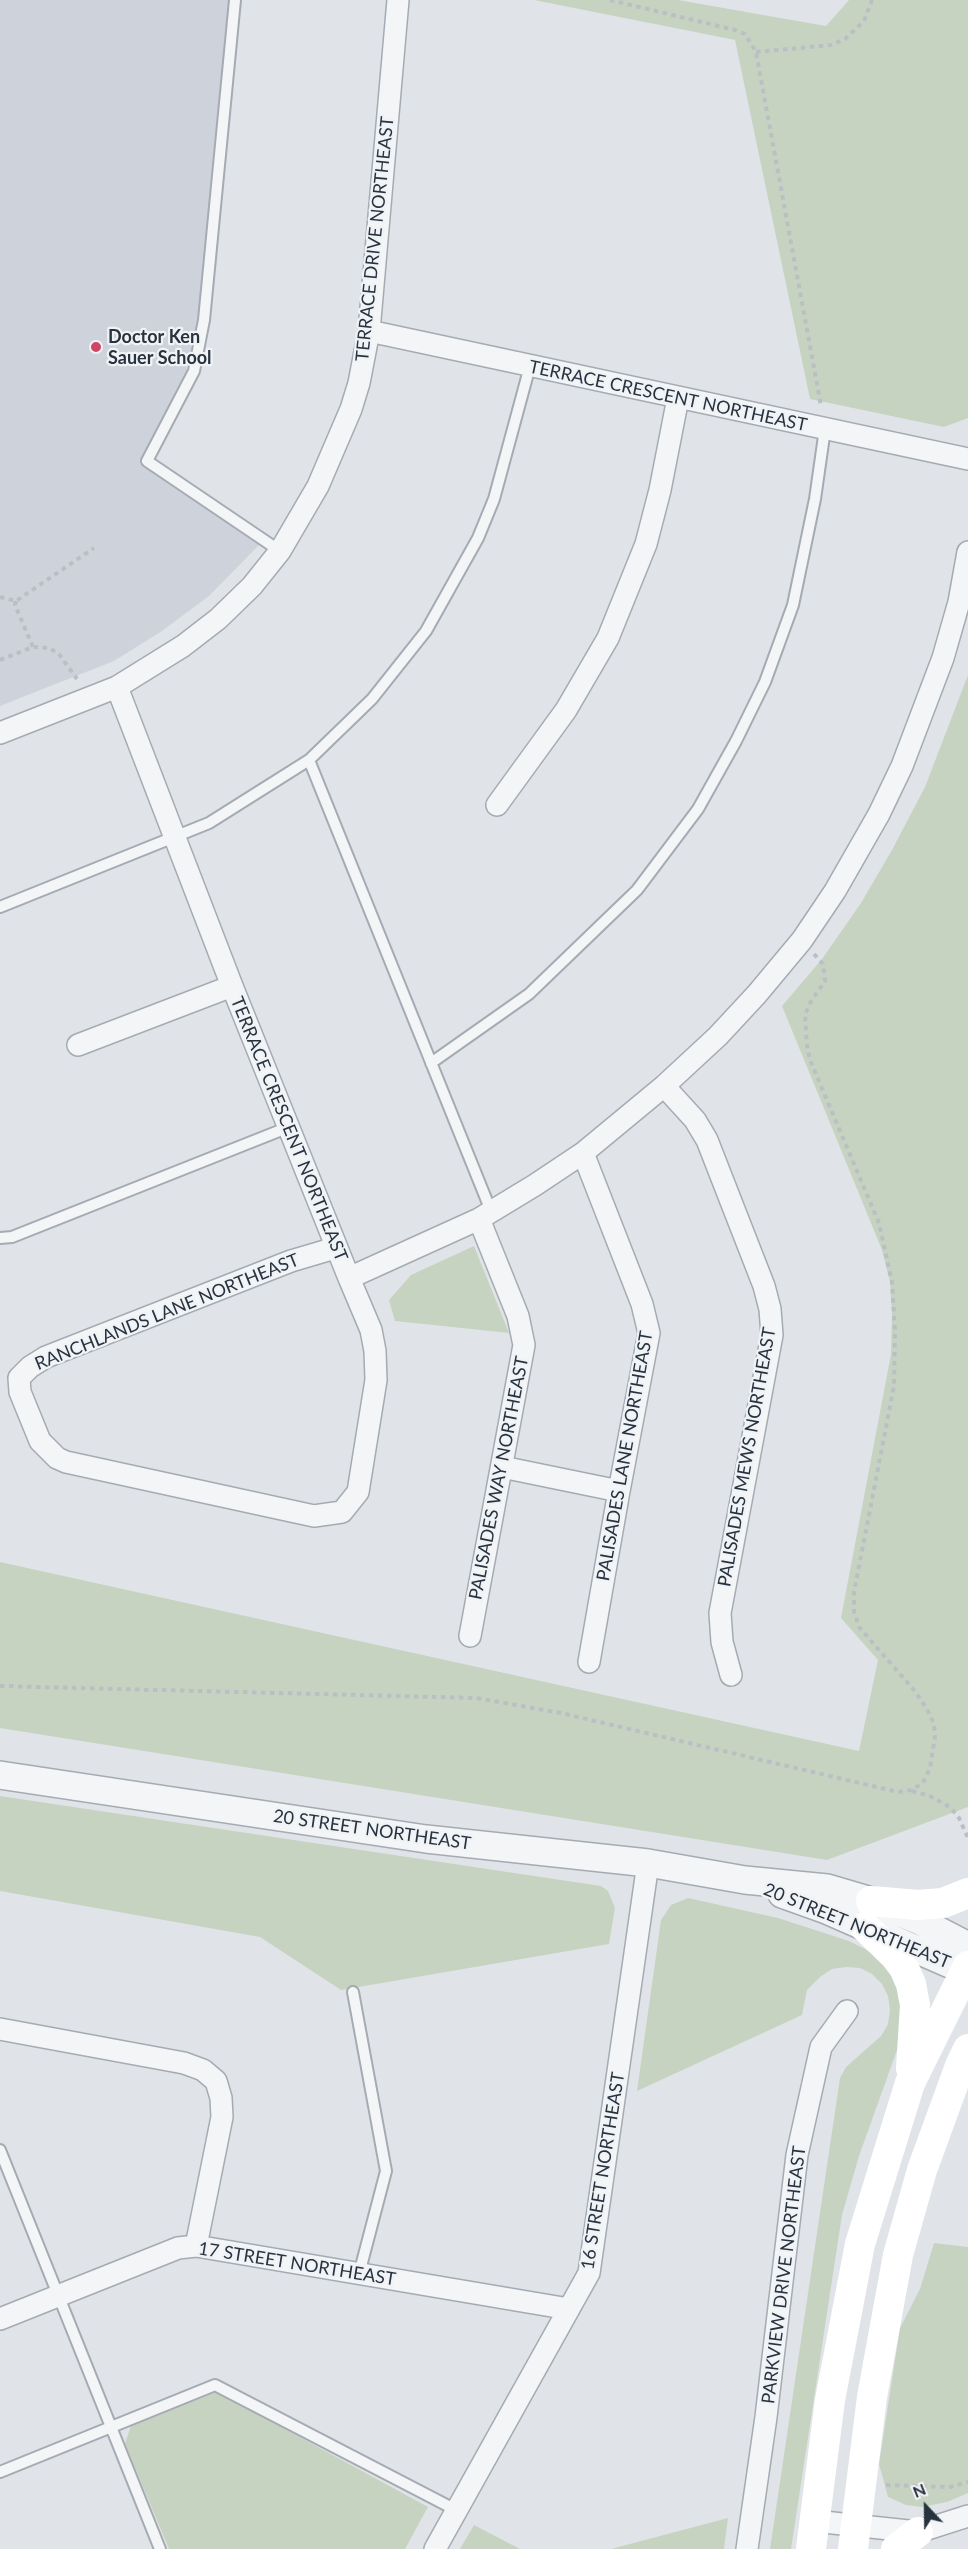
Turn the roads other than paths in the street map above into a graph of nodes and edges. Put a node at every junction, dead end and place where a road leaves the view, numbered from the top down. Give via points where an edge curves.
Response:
1 (235, 0) edge
2 (398, 0) edge
3 (369, 331) junction
4 (530, 366) junction
5 (678, 398) junction
6 (825, 429) junction
7 (968, 459) edge
8 (280, 550) junction
9 (968, 552) edge
10 (117, 687) junction
11 (0, 733) edge
12 (309, 760) junction
13 (497, 805) dead end
14 (175, 839) junction
15 (0, 907) edge
16 (232, 986) junction
17 (78, 1045) dead end
18 (431, 1064) junction
19 (664, 1086) junction
20 (289, 1127) junction
21 (583, 1153) junction
22 (485, 1215) junction
23 (0, 1238) edge
24 (335, 1248) junction
25 (349, 1278) junction
26 (502, 1467) junction
27 (618, 1491) junction
28 (470, 1636) dead end
29 (589, 1662) dead end
30 (731, 1675) dead end
31 (0, 1775) edge
32 (648, 1863) junction
33 (968, 1893) edge
34 (868, 1914) junction
35 (967, 1964) edge
36 (353, 1992) dead end
37 (847, 2011) dead end
38 (0, 2029) edge
39 (968, 2049) edge
40 (910, 2083) junction
41 (0, 2150) edge
42 (196, 2246) junction
43 (359, 2274) junction
44 (59, 2296) junction
45 (569, 2308) junction
46 (0, 2319) edge
47 (112, 2427) junction
48 (0, 2472) edge
49 (456, 2510) junction
50 (968, 2516) edge
51 (812, 2535) edge
52 (854, 2538) edge
53 (907, 2541) edge
54 (160, 2549) edge
55 (435, 2549) edge
56 (747, 2549) edge

1 - 8 lane via 202,330 194,371 147,461
2 - 3 street, TERRACE DRIVE NORTHEAST
3 - 4 street, TERRACE CRESCENT NORTHEAST
3 - 8 street, TERRACE DRIVE NORTHEAST via 359,384 342,435 318,486
4 - 5 street, TERRACE CRESCENT NORTHEAST
4 - 12 lane via 494,499 450,590 426,631 372,699
5 - 6 street, TERRACE CRESCENT NORTHEAST
5 - 13 street via 646,544 608,638 566,710
6 - 7 street, TERRACE CRESCENT NORTHEAST
6 - 18 lane via 793,605 765,682 699,810 638,890 530,994
8 - 10 street, TERRACE DRIVE NORTHEAST via 252,586 218,619
9 - 19 street, TERRACE CRESCENT NORTHEAST via 943,658 902,766 859,851 802,940 718,1036
10 - 11 street, TERRACE DRIVE NORTHEAST
10 - 14 street, TERRACE CRESCENT NORTHEAST
12 - 14 lane via 209,823
12 - 18 lane
14 - 15 lane
14 - 16 street, TERRACE CRESCENT NORTHEAST
16 - 17 street
16 - 20 street, TERRACE CRESCENT NORTHEAST
18 - 22 lane
19 - 21 street, TERRACE CRESCENT NORTHEAST
19 - 30 street, PALISADES MEWS NORTHEAST via 695,1120 707,1140 770,1308 771,1335 720,1613 722,1642
20 - 23 lane via 12,1237
20 - 24 street, TERRACE CRESCENT NORTHEAST
21 - 22 street, TERRACE CRESCENT NORTHEAST
21 - 27 street, PALISADES LANE NORTHEAST via 642,1304 649,1333
22 - 25 street, TERRACE CRESCENT NORTHEAST
22 - 26 street, PALISADES WAY NORTHEAST via 524,1346
24 - 25 street, TERRACE CRESCENT NORTHEAST
24 - 25 street, RANCHLANDS LANE NORTHEAST via 291,1261 30,1367 19,1378 20,1392 40,1441 66,1462 314,1516 342,1512 358,1492 376,1380 371,1330
26 - 27 street
26 - 28 street, PALISADES WAY NORTHEAST
27 - 29 street, PALISADES LANE NORTHEAST
31 - 32 street, 20 STREET NORTHEAST via 426,1839
32 - 34 street, 20 STREET NORTHEAST via 745,1880
32 - 45 street, 16 STREET NORTHEAST via 589,2274
33 - 34 main road via 943,1903
34 - 35 street, 20 STREET NORTHEAST
34 - 40 main road via 911,1984 915,2006
35 - 40 main road
36 - 43 lane via 386,2171
37 - 56 street, PARKVIEW DRIVE NORTHEAST via 821,2047 797,2155
38 - 42 street via 184,2063 203,2070 216,2081 222,2117
39 - 52 main road via 922,2170 898,2254 872,2397
40 - 51 main road via 860,2244 830,2400
41 - 44 lane
42 - 43 street, 17 STREET NORTHEAST
42 - 44 street, 17 STREET NORTHEAST via 178,2248
43 - 45 street, 17 STREET NORTHEAST
44 - 46 street, 17 STREET NORTHEAST
44 - 47 lane
45 - 49 street, 16 STREET NORTHEAST
47 - 48 lane
47 - 49 lane via 215,2385
47 - 54 lane
49 - 55 street, 16 STREET NORTHEAST
50 - 53 street
51 - 52 street
52 - 53 street

